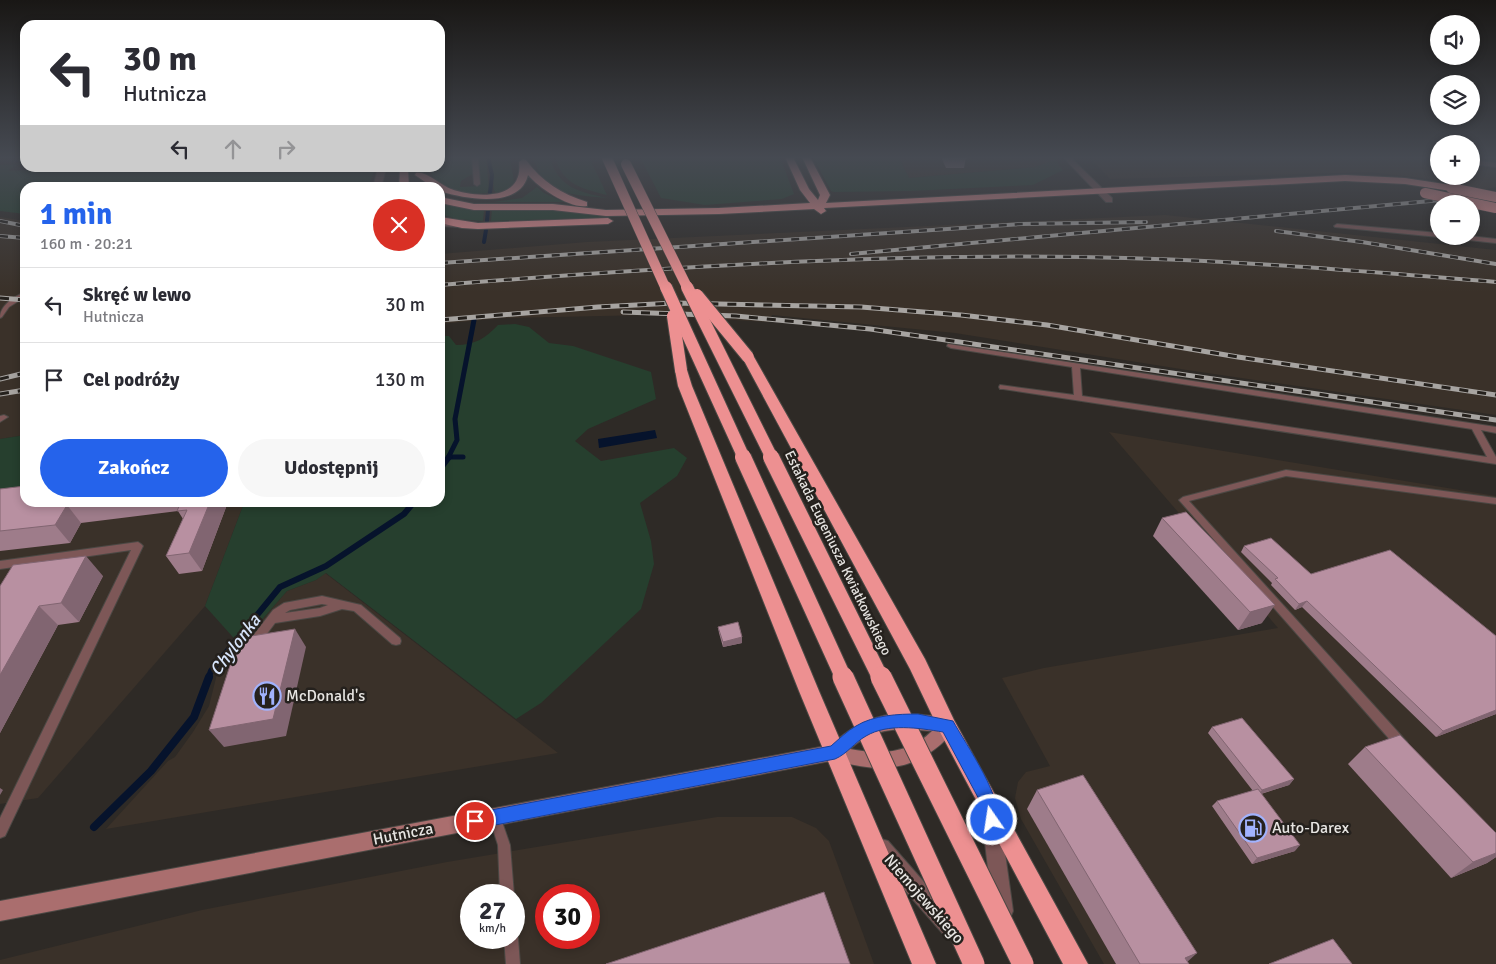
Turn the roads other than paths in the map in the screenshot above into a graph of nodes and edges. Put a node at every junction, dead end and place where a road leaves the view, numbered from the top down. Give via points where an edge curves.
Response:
1 (450, 202) edge
2 (579, 202) edge
3 (627, 202) edge
4 (647, 202) edge
5 (815, 202) edge
6 (823, 202) edge
7 (939, 202) edge
8 (1052, 202) edge
9 (1468, 202) edge
10 (1496, 208) edge
11 (821, 210) junction
12 (632, 213) junction
13 (445, 221) edge
14 (445, 224) edge
15 (462, 225) junction
16 (1338, 226) dead end
17 (1430, 234) edge
18 (1480, 239) edge
19 (1496, 241) edge
20 (681, 274) junction
21 (20, 297) edge
22 (671, 300) junction
23 (0, 316) edge
24 (951, 346) dead end
25 (1076, 365) junction
26 (1003, 387) dead end
27 (1078, 398) junction
28 (1475, 426) junction
29 (1496, 430) edge
30 (1495, 461) edge
31 (1496, 501) edge
32 (0, 565) edge
33 (272, 619) joint
34 (396, 641) dead end
35 (246, 652) edge
36 (948, 726) junction
37 (1408, 750) edge
38 (835, 752) junction
39 (989, 802) junction
40 (494, 817) junction
41 (0, 832) edge
42 (871, 837) junction
43 (506, 884) edge
44 (0, 911) edge
45 (512, 949) edge
46 (513, 964) edge
47 (924, 964) edge
48 (974, 964) edge
49 (1023, 964) edge
50 (1076, 964) edge

1 - 12 highway via 474,207 553,207
2 - 12 highway
3 - 22 highway, bridge
4 - 20 highway, Estakada Eugeniusza Kwiatkowskiego, bridge
5 - 11 highway
6 - 11 highway
7 - 11 highway
8 - 11 highway
9 - 10 highway, bridge
11 - 12 highway
11 - 15 highway
13 - 15 highway
14 - 15 street
16 - 17 lane
18 - 19 lane
20 - 36 highway, bridge via 748,357 918,665
20 - 49 highway, Estakada Eugeniusza Kwiatkowskiego, bridge
21 - 23 lane via 7,306
22 - 38 highway, bridge via 685,386
22 - 48 highway, bridge
24 - 25 lane
25 - 27 lane
25 - 28 lane
26 - 27 lane
27 - 30 lane
28 - 29 lane
28 - 30 lane
31 - 37 lane via 1286,473 1183,500
32 - 41 lane via 138,546
33 - 34 lane via 320,612 341,605 357,608
33 - 35 lane
36 - 38 main road, Hutnicza via 918,721 885,722 861,730
36 - 38 main road, Hutnicza via 938,738 902,759 870,762
36 - 39 highway
38 - 40 main road, Hutnicza
38 - 42 highway
39 - 49 street via 1005,928
39 - 50 highway
40 - 43 lane via 504,845
40 - 44 main road, Hutnicza
42 - 47 highway
42 - 48 street, Niemojewskiego via 964,942
45 - 46 lane

